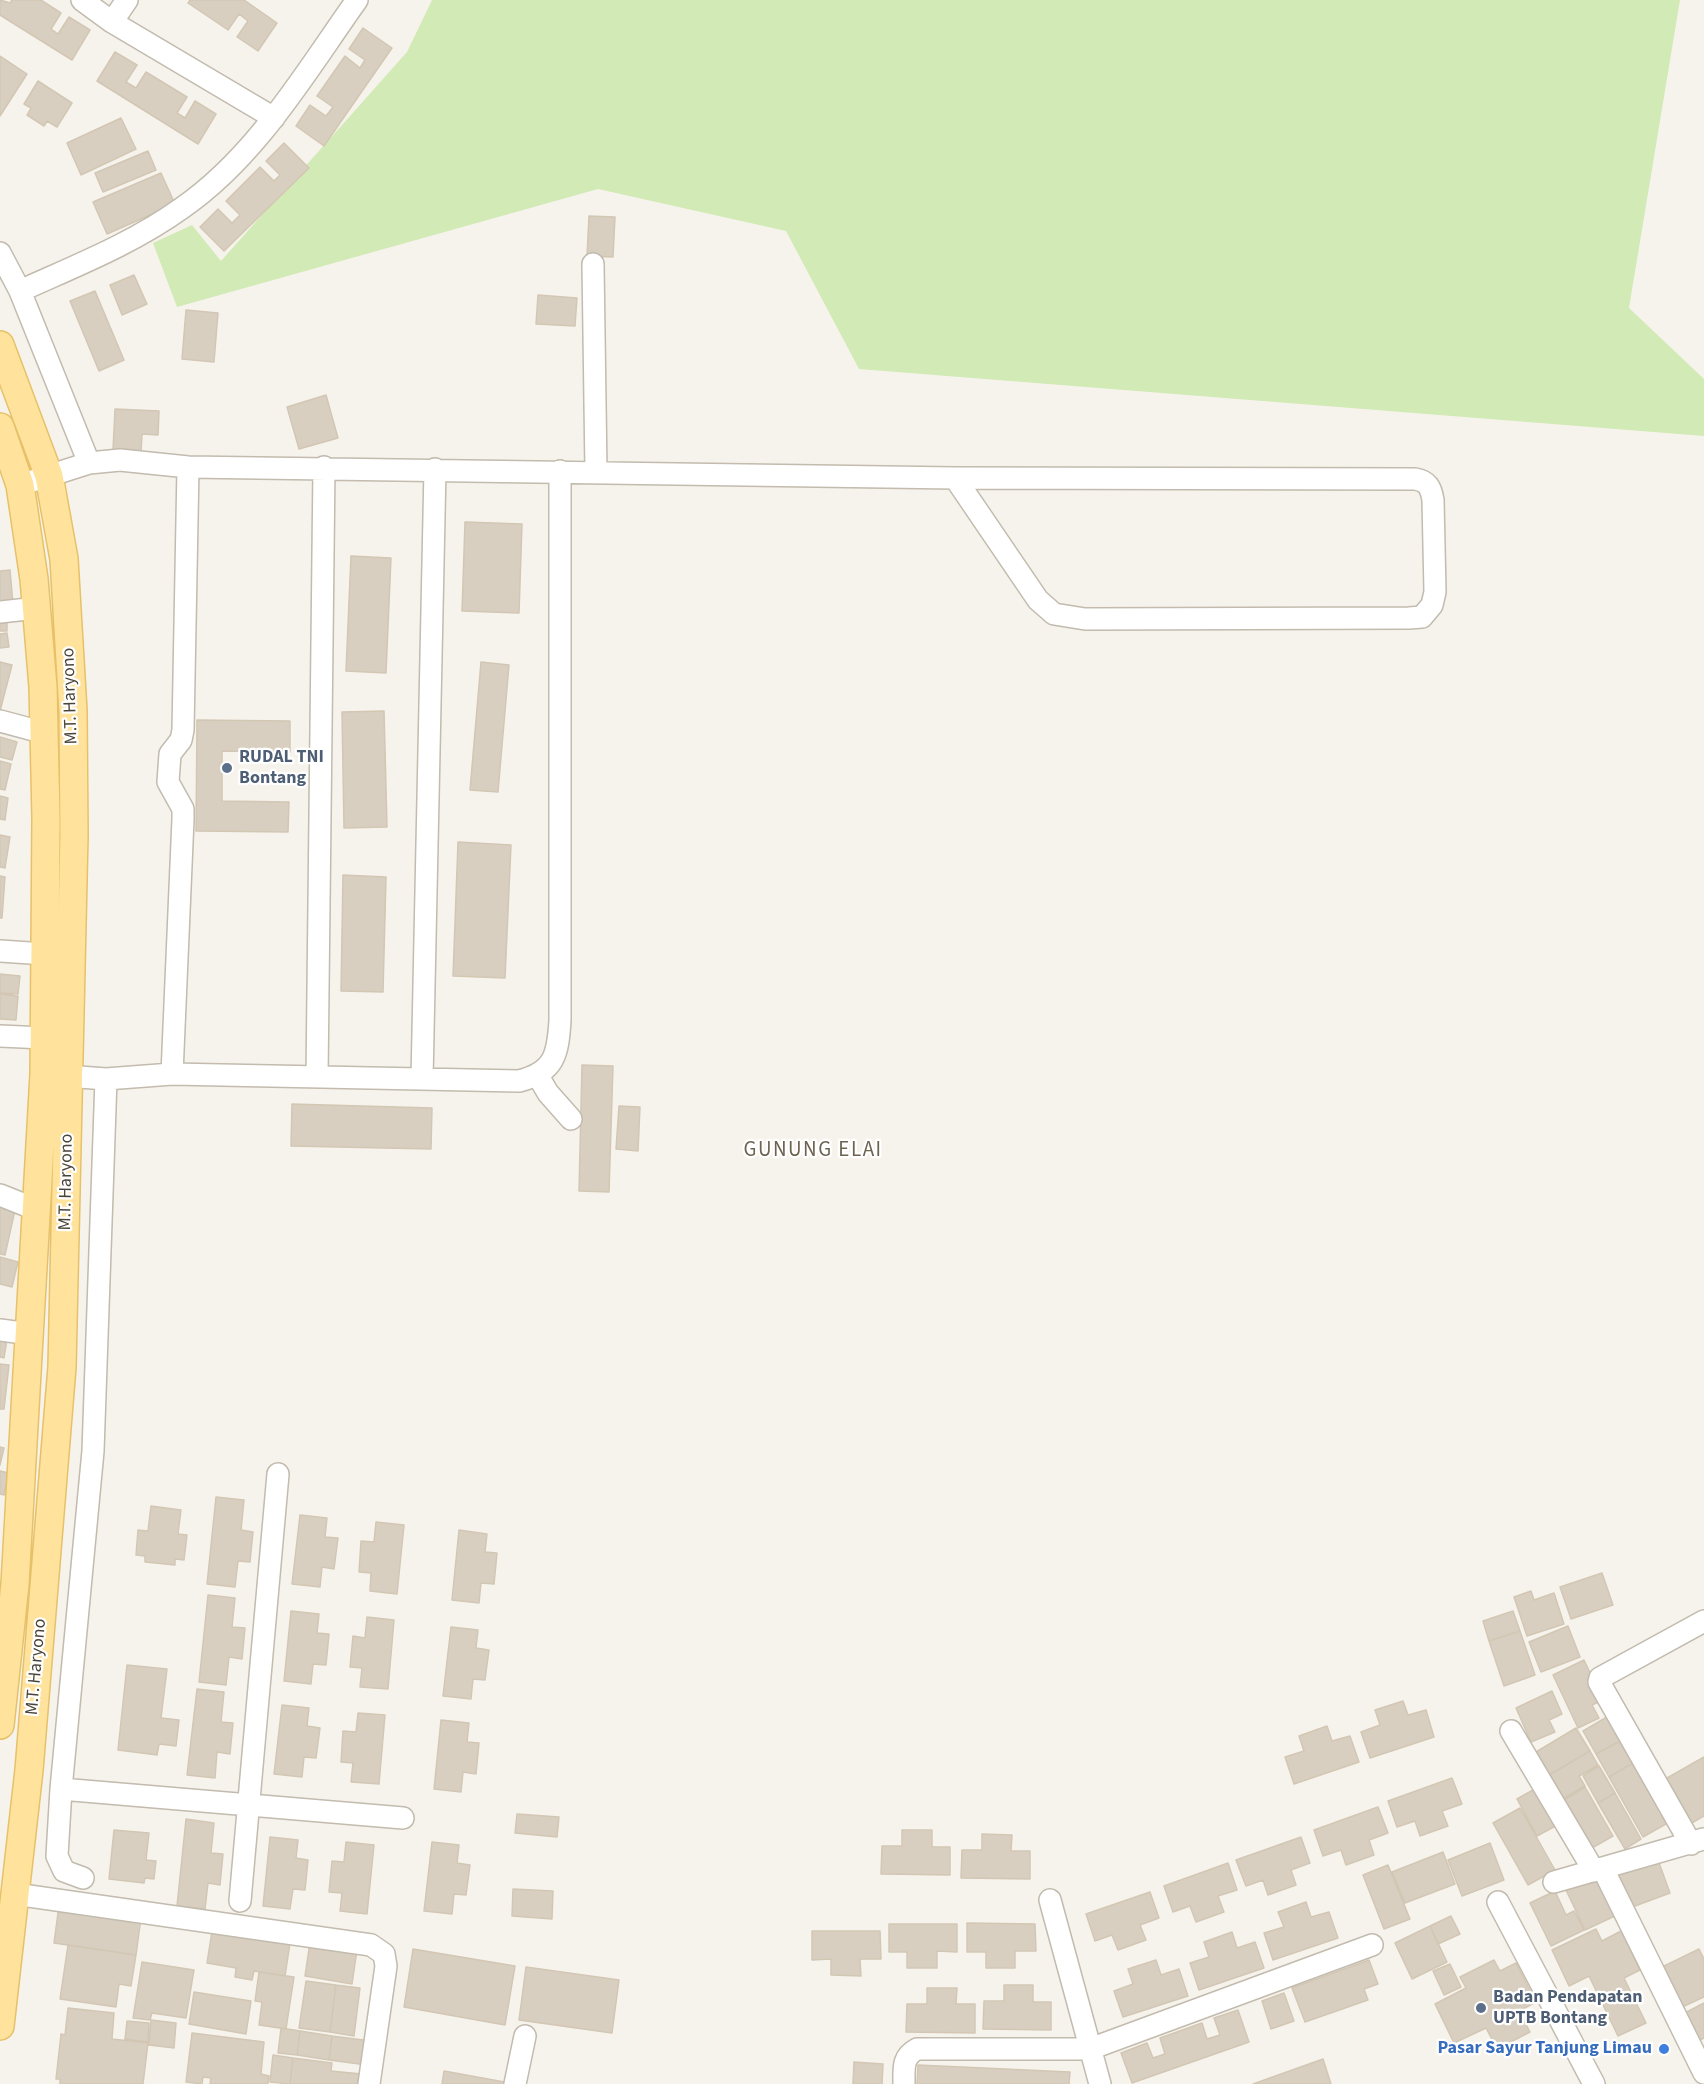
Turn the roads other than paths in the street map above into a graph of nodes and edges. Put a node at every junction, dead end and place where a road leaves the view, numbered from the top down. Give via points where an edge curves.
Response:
1 (82, 0) edge
2 (127, 0) edge
3 (357, 0) edge
4 (112, 22) junction
5 (274, 118) junction
6 (0, 254) edge
7 (593, 264) dead end
8 (20, 291) junction
9 (0, 345) edge
10 (0, 427) edge
11 (89, 463) junction
12 (188, 467) junction
13 (324, 467) junction
14 (435, 469) junction
15 (560, 471) junction
16 (596, 472) junction
17 (49, 476) junction
18 (955, 478) junction
19 (20, 485) junction
20 (37, 608) junction
21 (0, 612) edge
22 (0, 721) edge
23 (45, 733) junction
24 (0, 951) edge
25 (45, 954) junction
26 (0, 1036) edge
27 (44, 1038) junction
28 (172, 1074) junction
29 (57, 1075) junction
30 (538, 1076) junction
31 (317, 1077) junction
32 (106, 1078) junction
33 (422, 1079) junction
34 (571, 1119) dead end
35 (0, 1195) edge
36 (35, 1209) junction
37 (0, 1330) edge
38 (30, 1334) junction
39 (278, 1474) dead end
40 (8, 1582) edge
41 (1704, 1621) edge
42 (0, 1725) edge
43 (1510, 1731) dead end
44 (61, 1789) junction
45 (247, 1805) junction
46 (403, 1818) dead end
47 (1697, 1841) edge
48 (1598, 1870) junction
49 (83, 1878) dead end
50 (1554, 1882) dead end
51 (15, 1894) junction
52 (1050, 1900) dead end
53 (240, 1901) dead end
54 (1497, 1902) dead end
55 (1372, 1945) dead end
56 (0, 2026) edge
57 (525, 2036) dead end
58 (1090, 2049) junction
59 (1704, 2073) edge
60 (369, 2084) edge
61 (514, 2084) edge
62 (904, 2084) edge
63 (1100, 2084) edge
64 (1594, 2084) edge

1 - 4 street
2 - 4 street
3 - 5 street
4 - 5 street
5 - 8 street via 248,148 182,208 127,243
6 - 8 street
7 - 16 street
8 - 11 street
9 - 17 main road, M.T. Haryono
10 - 19 main road, M.T. Haryono
11 - 12 street via 120,460
11 - 17 street
12 - 13 street
12 - 28 street via 183,730 181,740 170,754 168,782 183,809
13 - 14 street
13 - 31 street
14 - 15 street
14 - 33 street
15 - 16 street
15 - 30 street via 560,1020 559,1045
16 - 18 street
17 - 19 street
17 - 29 main road, M.T. Haryono via 64,558 73,711 74,835
18 - 18 street via 1424,480 1433,500 1432,605 1422,616 1409,618 1085,620 1054,614 1038,600
19 - 20 main road, M.T. Haryono
20 - 21 street
20 - 23 main road, M.T. Haryono
22 - 23 street
23 - 25 main road, M.T. Haryono
24 - 25 street
25 - 27 main road, M.T. Haryono
26 - 27 street
27 - 29 main road, M.T. Haryono
28 - 31 street
28 - 32 street
29 - 32 street
29 - 36 main road, M.T. Haryono
29 - 51 main road, M.T. Haryono via 62,1367
30 - 33 street via 519,1081
30 - 34 street via 548,1094
31 - 33 street
32 - 44 street via 93,1451
35 - 36 street
36 - 38 main road, M.T. Haryono
37 - 38 street
38 - 40 main road, M.T. Haryono
39 - 45 street
40 - 42 main road, M.T. Haryono
41 - 47 street via 1599,1682
43 - 48 street
44 - 45 street
44 - 49 street via 59,1865
45 - 46 street
45 - 53 street
47 - 48 street
48 - 50 street
48 - 59 street
51 - 56 main road, M.T. Haryono
51 - 60 street via 371,1945 384,1954 386,1966
52 - 58 street
54 - 64 street
55 - 58 street
57 - 61 street
58 - 62 street via 917,2049 904,2060
58 - 63 street

